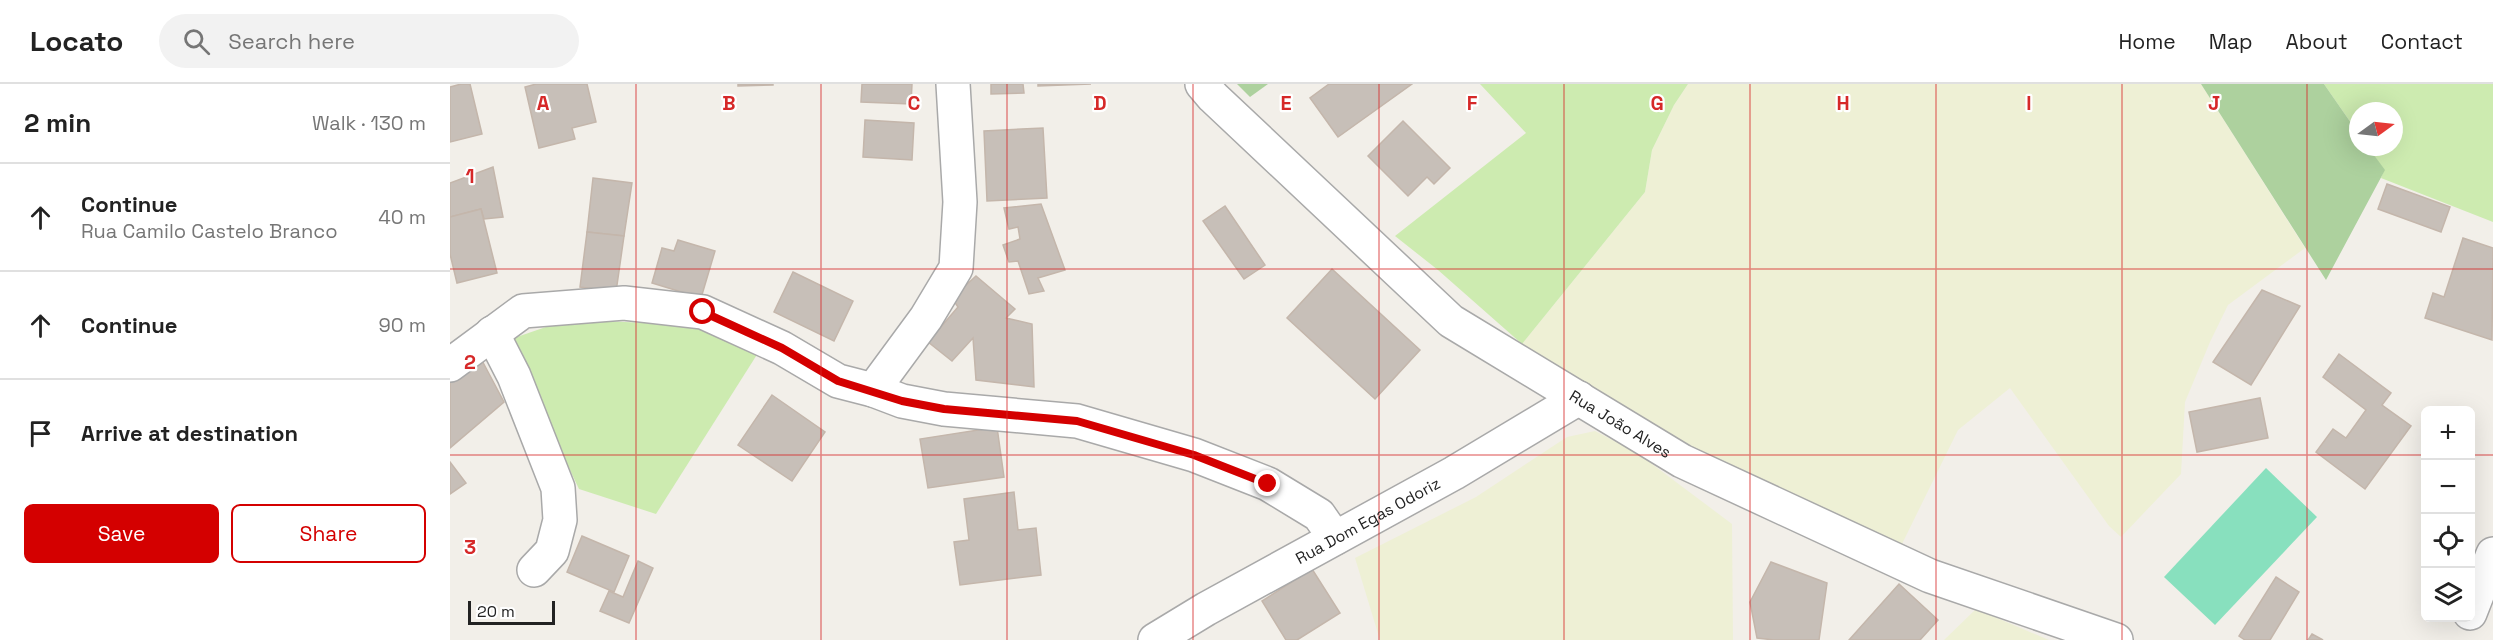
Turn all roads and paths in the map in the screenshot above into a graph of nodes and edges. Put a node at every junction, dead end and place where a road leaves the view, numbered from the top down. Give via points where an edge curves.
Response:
1 (953, 84) edge
2 (1203, 84) edge
3 (492, 333) junction
4 (450, 365) edge
5 (873, 390) junction
6 (1579, 398) junction
7 (1335, 538) junction
8 (2493, 554) edge
9 (534, 570) dead end
10 (2475, 600) edge
11 (2468, 622) edge
12 (1155, 640) edge
13 (2116, 640) edge
14 (2461, 640) edge

1 - 5 street via 960,202 956,268
2 - 6 street, Rua João Alves via 1451,321
3 - 4 street
3 - 5 street via 523,311 624,303 703,312 782,348 838,381
3 - 9 street via 518,386 558,488 560,520 552,551
5 - 7 street via 902,401 944,409 1077,421 1194,455 1268,484 1318,516
6 - 7 street, Rua Dom Egas Odoriz
6 - 13 street, Rua João Alves via 1682,461 1930,576
7 - 12 street, Rua Dom Egas Odoriz
8 - 10 street
11 - 14 street

